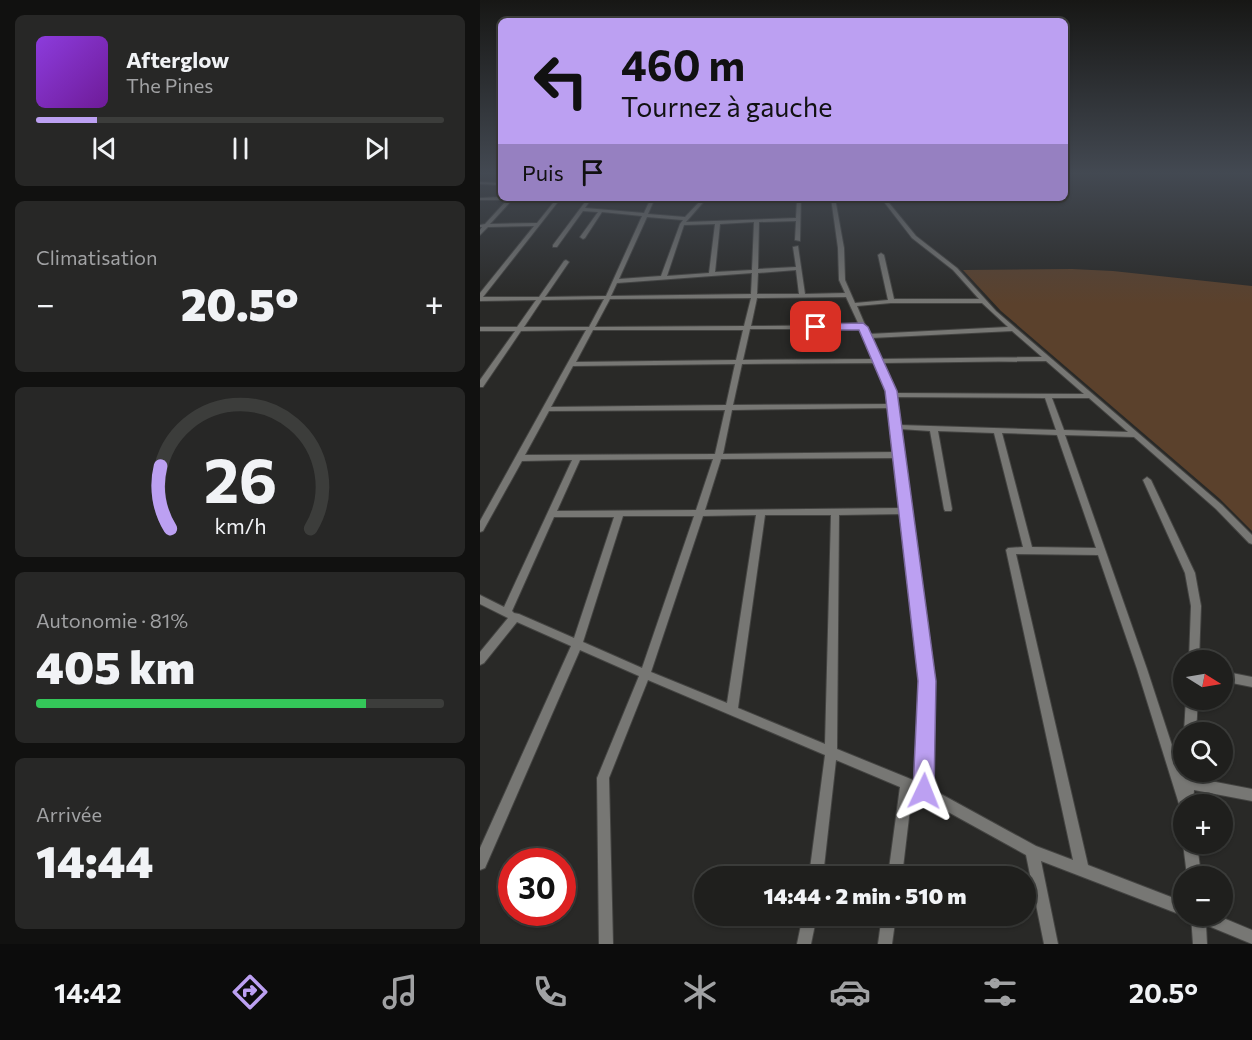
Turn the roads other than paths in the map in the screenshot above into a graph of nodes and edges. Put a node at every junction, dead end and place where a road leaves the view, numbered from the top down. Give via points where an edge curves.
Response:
1 (545, 216) edge
2 (577, 216) edge
3 (598, 216) edge
4 (646, 216) edge
5 (653, 216) edge
6 (689, 216) edge
7 (836, 216) edge
8 (897, 216) edge
9 (798, 219) joint
10 (685, 221) junction
11 (757, 221) junction
12 (718, 222) junction
13 (539, 224) junction
14 (483, 226) edge
15 (480, 233) edge
16 (583, 237) dead end
17 (555, 246) dead end
18 (881, 255) dead end
19 (566, 262) dead end
20 (799, 268) junction
21 (755, 272) junction
22 (712, 275) junction
23 (663, 278) junction
24 (615, 281) junction
25 (849, 295) junction
26 (754, 296) junction
27 (802, 296) junction
28 (608, 297) junction
29 (480, 298) edge
30 (541, 298) junction
31 (891, 301) junction
32 (983, 301) junction
33 (853, 305) junction
34 (747, 327) junction
35 (863, 327) junction
36 (480, 329) edge
37 (520, 329) junction
38 (591, 329) junction
39 (1013, 329) junction
40 (867, 336) junction
41 (1048, 359) junction
42 (878, 361) junction
43 (572, 364) junction
44 (739, 364) junction
45 (480, 386) edge
46 (891, 395) junction
47 (1048, 396) junction
48 (1091, 396) junction
49 (892, 406) junction
50 (729, 408) junction
51 (547, 409) junction
52 (895, 427) junction
53 (934, 429) junction
54 (998, 430) junction
55 (1060, 432) junction
56 (1136, 435) junction
57 (898, 455) junction
58 (718, 457) junction
59 (577, 458) junction
60 (520, 459) junction
61 (1147, 480) dead end
62 (948, 509) dead end
63 (905, 511) junction
64 (761, 512) junction
65 (835, 512) junction
66 (620, 513) junction
67 (699, 513) junction
68 (552, 514) junction
69 (480, 529) edge
70 (1252, 541) edge
71 (1028, 550) junction
72 (1102, 552) junction
73 (480, 599) edge
74 (511, 615) junction
75 (577, 644) junction
76 (1194, 650) edge
77 (480, 660) edge
78 (645, 675) junction
79 (1233, 678) edge
80 (1252, 682) edge
81 (732, 711) junction
82 (831, 752) junction
83 (1206, 782) edge
84 (907, 784) junction
85 (924, 791) junction
86 (1183, 794) edge
87 (1252, 795) edge
88 (1032, 850) junction
89 (480, 863) edge
90 (817, 866) edge
91 (896, 866) edge
92 (1082, 870) junction
93 (1173, 905) edge
94 (808, 926) edge
95 (887, 926) edge
96 (1199, 926) edge
97 (1226, 926) edge
98 (1252, 937) edge
99 (606, 944) edge
100 (804, 944) edge
101 (885, 944) edge
102 (1051, 944) edge
103 (1200, 944) edge

1 - 13 street
2 - 17 street
3 - 16 street
4 - 24 street
5 - 10 street
6 - 10 street
7 - 25 street via 842,280
8 - 32 street via 914,237 955,269
9 - 11 street
9 - 20 street
10 - 12 street
10 - 23 street
11 - 12 street
11 - 21 street
12 - 22 street
13 - 14 street
13 - 29 street
14 - 15 street
18 - 31 street
19 - 30 street
20 - 21 street
20 - 27 street
21 - 22 street
21 - 26 street
22 - 23 street
23 - 24 street
24 - 28 street
25 - 27 street
25 - 33 street
26 - 27 street
26 - 28 street
26 - 34 street
28 - 30 street
28 - 38 street
29 - 30 street
30 - 37 street
31 - 32 street
31 - 33 street
32 - 39 street
33 - 35 street
34 - 35 street
34 - 38 street
34 - 44 street
35 - 40 street
36 - 37 street
37 - 38 street
37 - 45 street
38 - 43 street
39 - 40 street
39 - 41 street
40 - 42 street
41 - 42 street
41 - 48 street
42 - 44 street
42 - 46 street
43 - 44 street
43 - 51 street
44 - 50 street
46 - 47 street
46 - 49 street
47 - 48 street
47 - 55 street
48 - 56 street
49 - 50 street
49 - 52 street
50 - 51 street
50 - 58 street
51 - 60 street
52 - 53 street
52 - 57 street
53 - 54 street
53 - 62 street
54 - 55 street
54 - 71 street
55 - 56 street
55 - 72 street
56 - 70 street
57 - 58 street
57 - 63 street
58 - 59 street
58 - 67 street
59 - 60 street
59 - 68 street
60 - 69 street
61 - 76 street via 1190,573 1196,606
63 - 65 street
63 - 85 street via 927,681
64 - 65 street
64 - 67 street
64 - 81 street
65 - 82 street
66 - 67 street
66 - 68 street
66 - 75 street
67 - 78 street
68 - 74 street
71 - 72 street
71 - 92 street via 1011,550
72 - 86 street
73 - 74 street
74 - 75 street
74 - 77 street
75 - 78 street
75 - 89 street
78 - 81 street
78 - 99 street via 603,778
79 - 80 street
81 - 82 street
82 - 84 street
82 - 90 street
83 - 87 street
84 - 85 street
84 - 91 street
85 - 88 street
88 - 92 street
88 - 102 street
92 - 93 street
94 - 100 street
95 - 101 street
96 - 103 street
97 - 98 street

